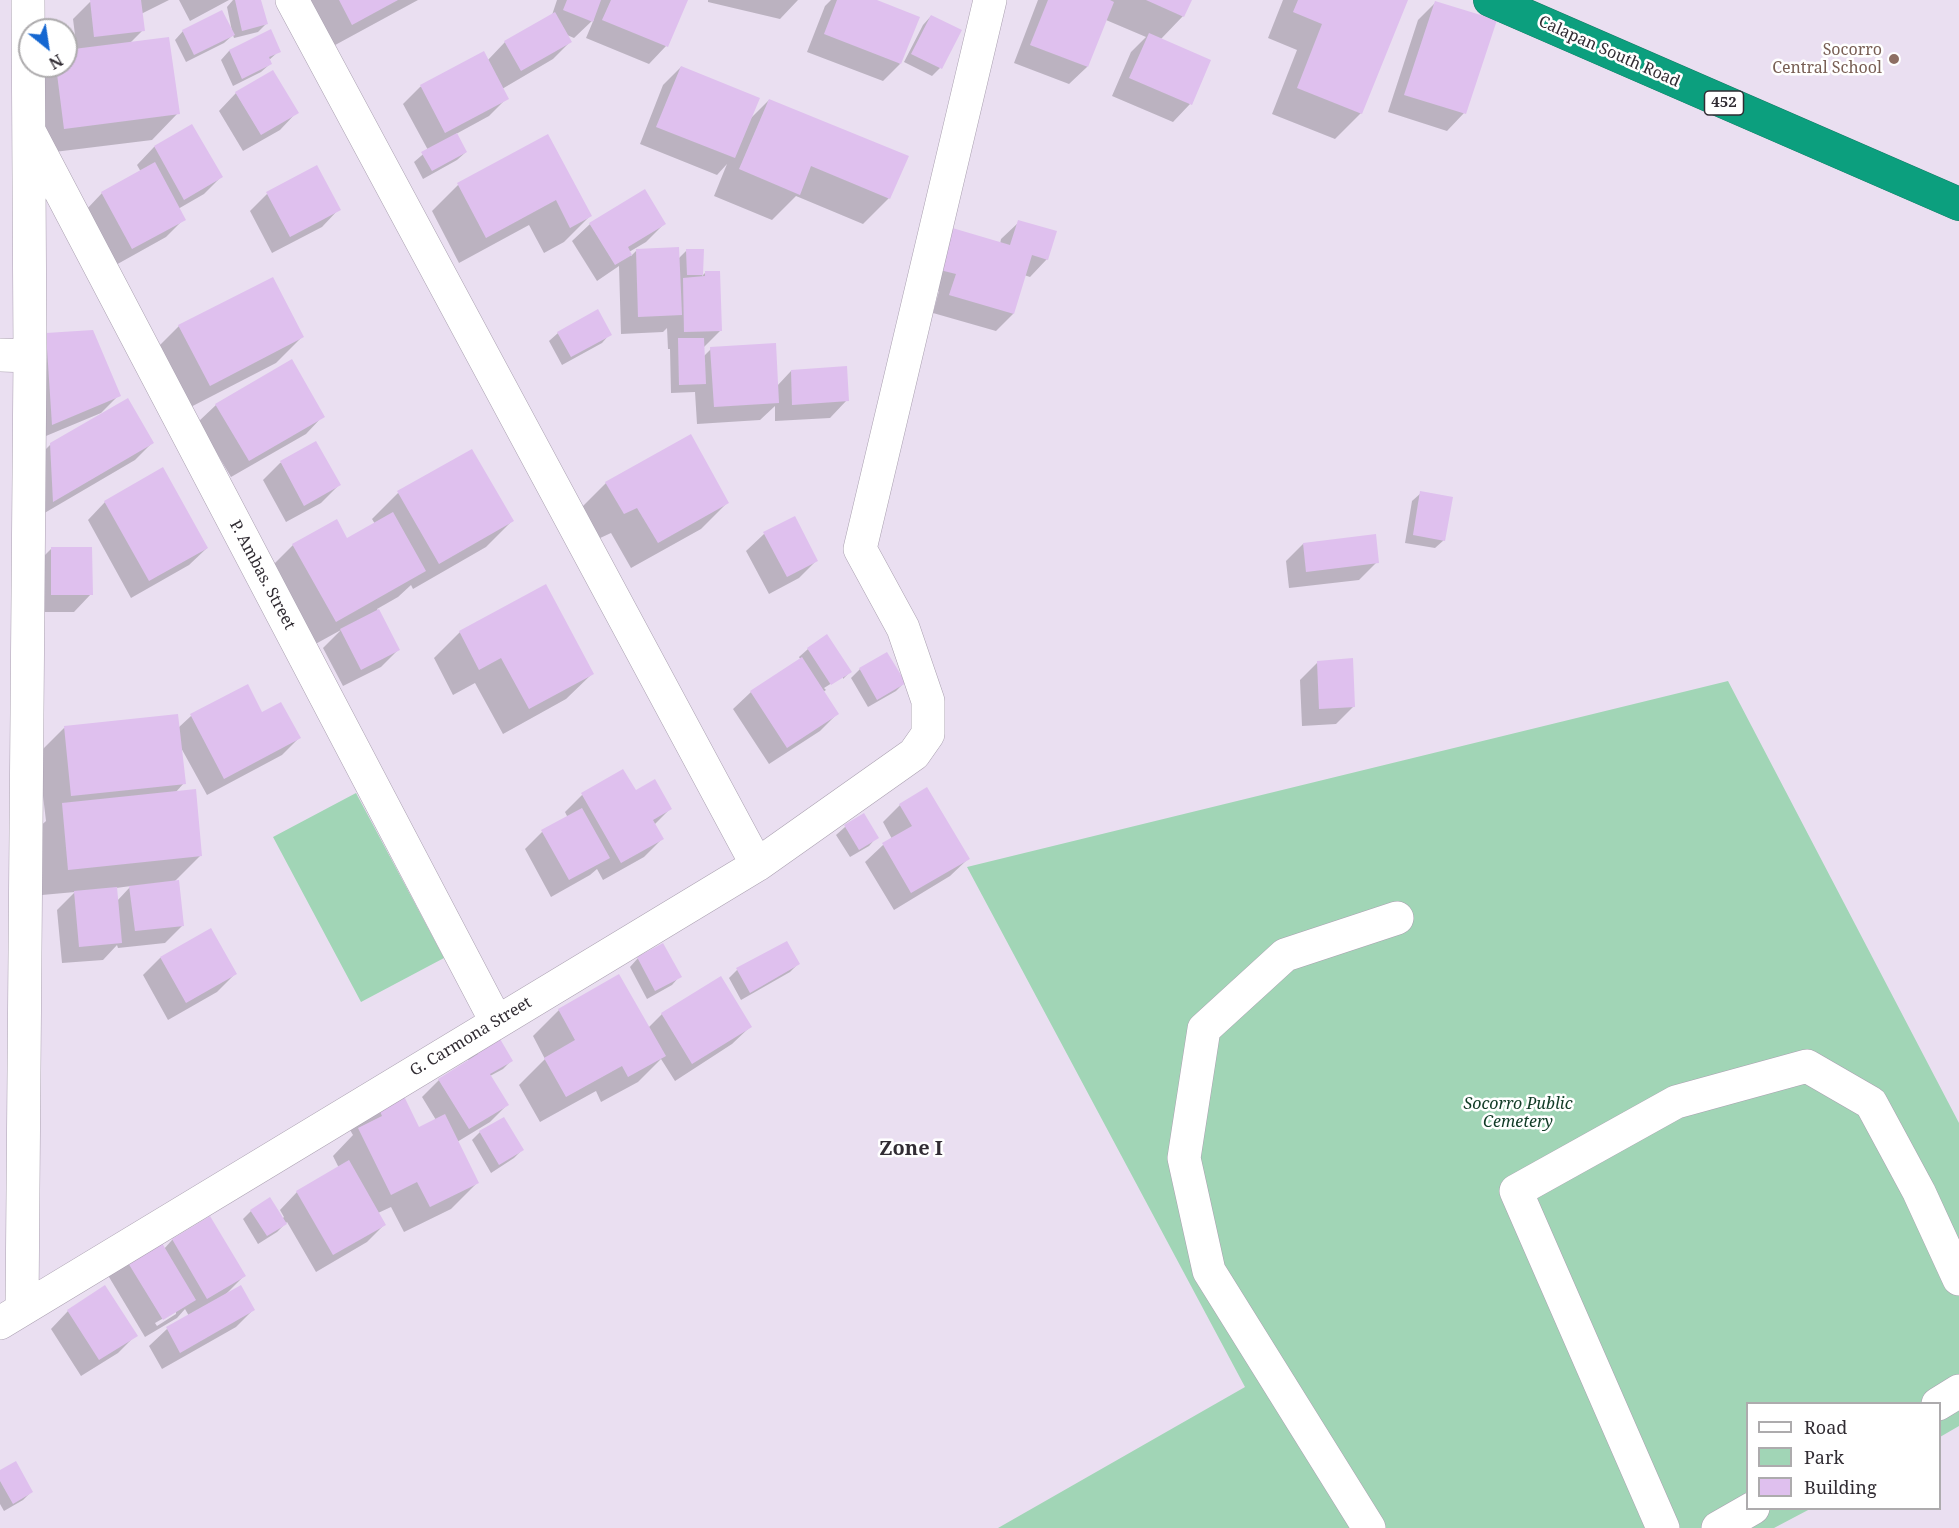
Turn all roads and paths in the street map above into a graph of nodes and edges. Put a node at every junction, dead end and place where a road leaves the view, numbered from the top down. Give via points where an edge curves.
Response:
1 (28, 0) edge
2 (292, 0) edge
3 (990, 0) edge
4 (1490, 0) edge
5 (1532, 8) edge
6 (28, 129) junction
7 (1959, 204) edge
8 (15, 356) edge
9 (757, 865) junction
10 (1397, 918) dead end
11 (496, 1022) junction
12 (1959, 1279) edge
13 (11, 1316) edge
14 (1959, 1391) edge
15 (1941, 1402) edge
16 (1751, 1510) edge
17 (1369, 1528) edge
18 (1663, 1528) edge
19 (1718, 1528) edge

1 - 6 street
2 - 9 street
3 - 9 street, G. Carmona Street via 861,549 903,628 928,701 928,734 914,754
4 - 5 highway, Calapan South Road / 452
5 - 7 highway, Calapan South Road / 452
6 - 8 street
6 - 11 street, P. Ambas. Street
8 - 13 street
9 - 11 street, G. Carmona Street
10 - 17 street via 1285,955 1204,1029 1184,1158 1209,1271
11 - 13 street, G. Carmona Street
12 - 18 street via 1919,1192 1871,1103 1807,1066 1676,1102 1516,1191
14 - 15 street
16 - 19 street

